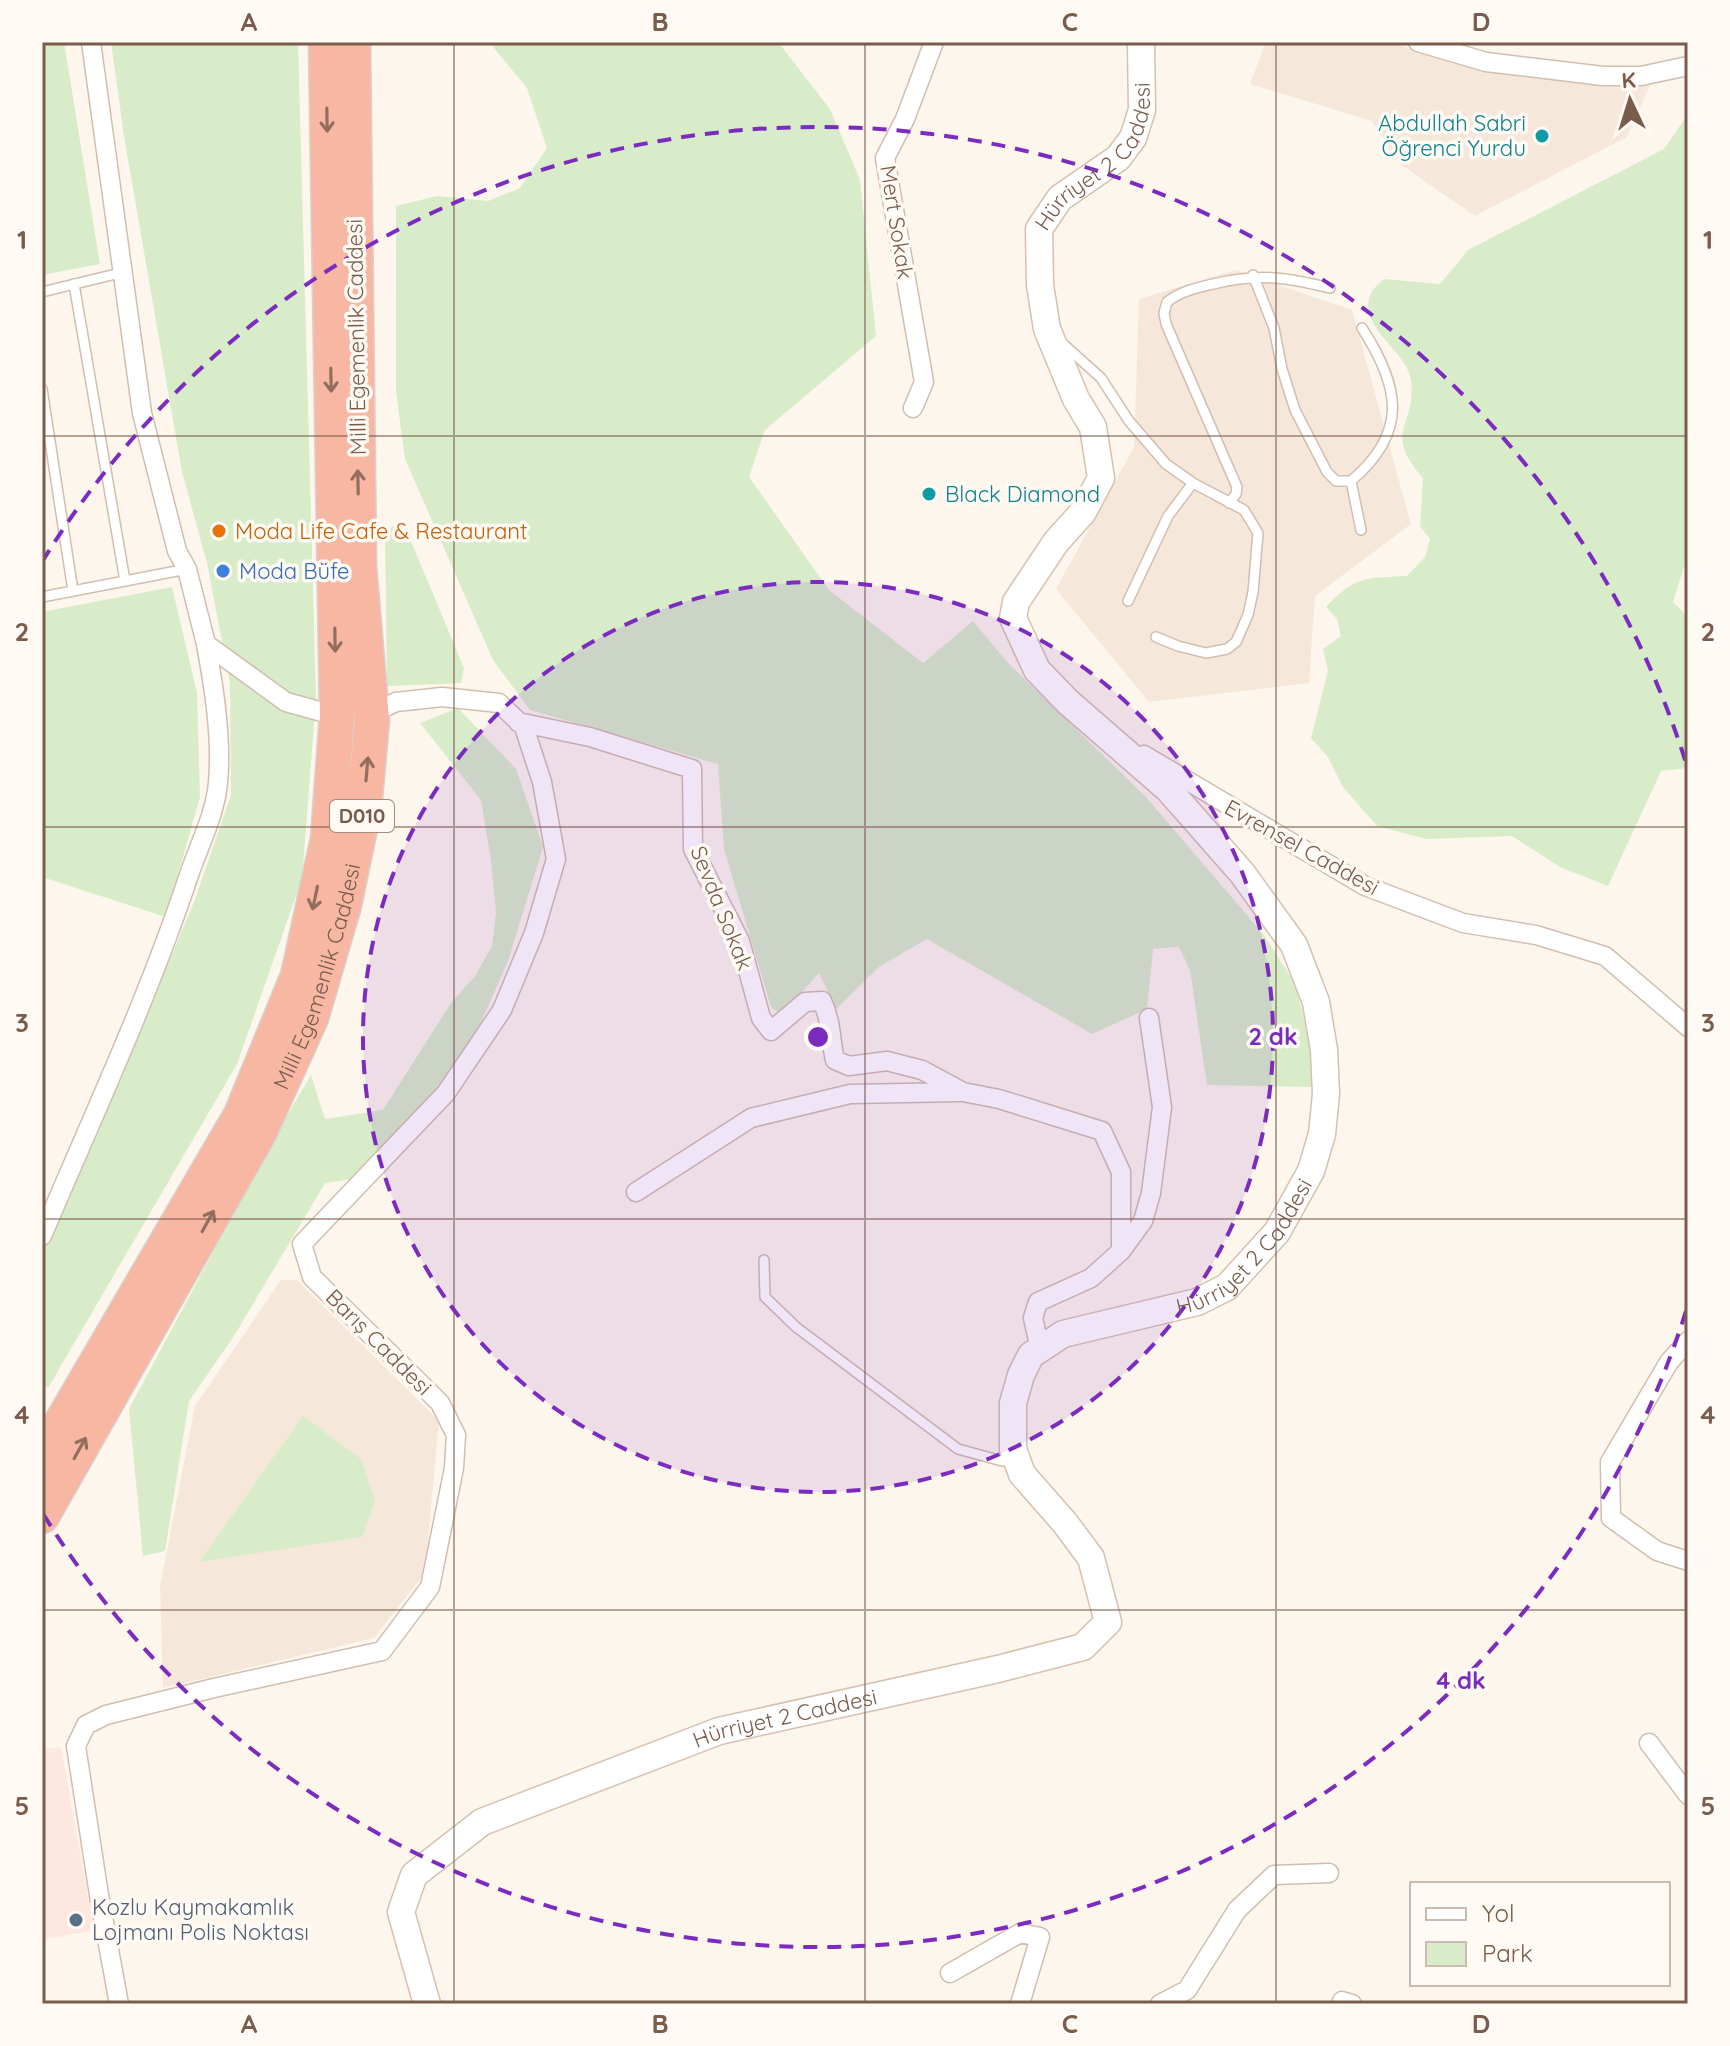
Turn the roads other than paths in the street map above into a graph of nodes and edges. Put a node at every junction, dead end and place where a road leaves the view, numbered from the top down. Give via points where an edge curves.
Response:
1 (91, 42) edge
2 (326, 42) edge
3 (353, 42) edge
4 (934, 42) edge
5 (1141, 42) edge
6 (1418, 42) edge
7 (1688, 66) edge
8 (124, 272) junction
9 (1253, 275) junction
10 (74, 284) junction
11 (1330, 288) dead end
12 (42, 292) edge
13 (1362, 328) dead end
14 (1047, 329) junction
15 (42, 389) edge
16 (913, 408) dead end
17 (1351, 481) junction
18 (1193, 483) junction
19 (1229, 503) junction
20 (1361, 530) dead end
21 (187, 569) junction
22 (125, 581) junction
23 (73, 591) junction
24 (42, 597) edge
25 (1128, 601) dead end
26 (1156, 637) dead end
27 (206, 644) junction
28 (371, 714) junction
29 (337, 716) junction
30 (518, 722) junction
31 (1095, 724) junction
32 (1149, 1018) dead end
33 (1688, 1027) edge
34 (963, 1092) junction
35 (636, 1192) dead end
36 (42, 1236) edge
37 (1121, 1251) junction
38 (764, 1260) dead end
39 (1688, 1341) edge
40 (1040, 1349) junction
41 (42, 1456) edge
42 (1016, 1459) junction
43 (42, 1516) edge
44 (1688, 1561) edge
45 (1649, 1743) dead end
46 (1688, 1795) edge
47 (1329, 1873) dead end
48 (950, 1973) dead end
49 (119, 2004) edge
50 (427, 2004) edge
51 (1020, 2004) edge
52 (1160, 2004) edge

1 - 8 street
2 -> 29 highway, Milli Egemenlik Caddesi / D010
28 -> 3 highway, Milli Egemenlik Caddesi / D010 via 359,566
4 - 16 street, Mert Sokak via 885,158 924,382
5 - 14 street, Hürriyet 2 Caddesi via 1142,110 1133,138 1118,158 1060,198 1039,229
6 - 7 street via 1486,62 1603,76 1641,76
8 - 10 lane
8 - 21 street via 142,413 177,551
9 - 11 lane
9 - 17 lane via 1274,328 1295,410 1327,472 1336,481
9 - 19 lane via 1178,294 1167,302 1164,313 1237,487
10 - 12 lane
10 - 22 lane
13 - 17 lane via 1388,383 1393,417 1384,440
14 - 18 lane via 1101,378 1166,464
14 - 31 street, Hürriyet 2 Caddesi via 1093,427 1101,478 1083,512 1016,602 1013,618 1037,670
15 - 23 lane
17 - 20 lane
18 - 19 lane
18 - 25 lane via 1168,516
19 - 26 lane via 1244,510 1258,533 1253,592 1236,642 1206,653
21 - 22 lane
21 - 27 street
22 - 23 lane
23 - 24 lane
27 - 29 street via 286,702
27 - 36 street via 217,745 212,810 164,952
28 - 30 street via 396,702 442,697 499,703
43 -> 28 highway, Milli Egemenlik Caddesi / D010 via 259,1133 311,1018 344,905 364,809
29 -> 41 highway, Milli Egemenlik Caddesi / D010 via 328,839 298,976 241,1115
30 - 34 street, Sevda Sokak via 590,737 692,769 693,849 740,941 761,1018 771,1031 805,1002 822,1001 835,1060 849,1066 887,1061 922,1070
30 - 49 street, Barış Caddesi via 542,782 556,859 534,933 502,1010 446,1093 302,1244 312,1277 440,1403 456,1435 430,1587 382,1651 214,1688 106,1715 86,1725 76,1746
31 - 33 street, Evrensel Caddesi via 1365,886 1463,923 1536,935 1605,956
31 - 40 street, Hürriyet 2 Caddesi via 1168,789 1242,873 1294,945 1316,1002 1326,1094 1311,1171 1277,1232 1227,1287 1197,1302 1063,1334
32 - 37 street via 1162,1107 1151,1193 1143,1221
34 - 35 street via 850,1094 751,1118
34 - 37 street, Sevda Sokak via 1102,1131 1121,1172
37 - 40 street via 1091,1278 1038,1302 1033,1318
38 - 42 lane via 765,1297 796,1327 958,1449 1002,1461
39 - 44 street via 1669,1362 1610,1462 1611,1518 1657,1551
40 - 42 street, Hürriyet 2 Caddesi via 1031,1355 1013,1403
42 - 50 street, Hürriyet 2 Caddesi via 1022,1474 1091,1558 1108,1622 1083,1647 719,1731 482,1822 414,1875 401,1912
45 - 46 street
47 - 52 street via 1274,1875 1237,1910 1187,1990
48 - 51 street via 1020,1933 1040,1937

